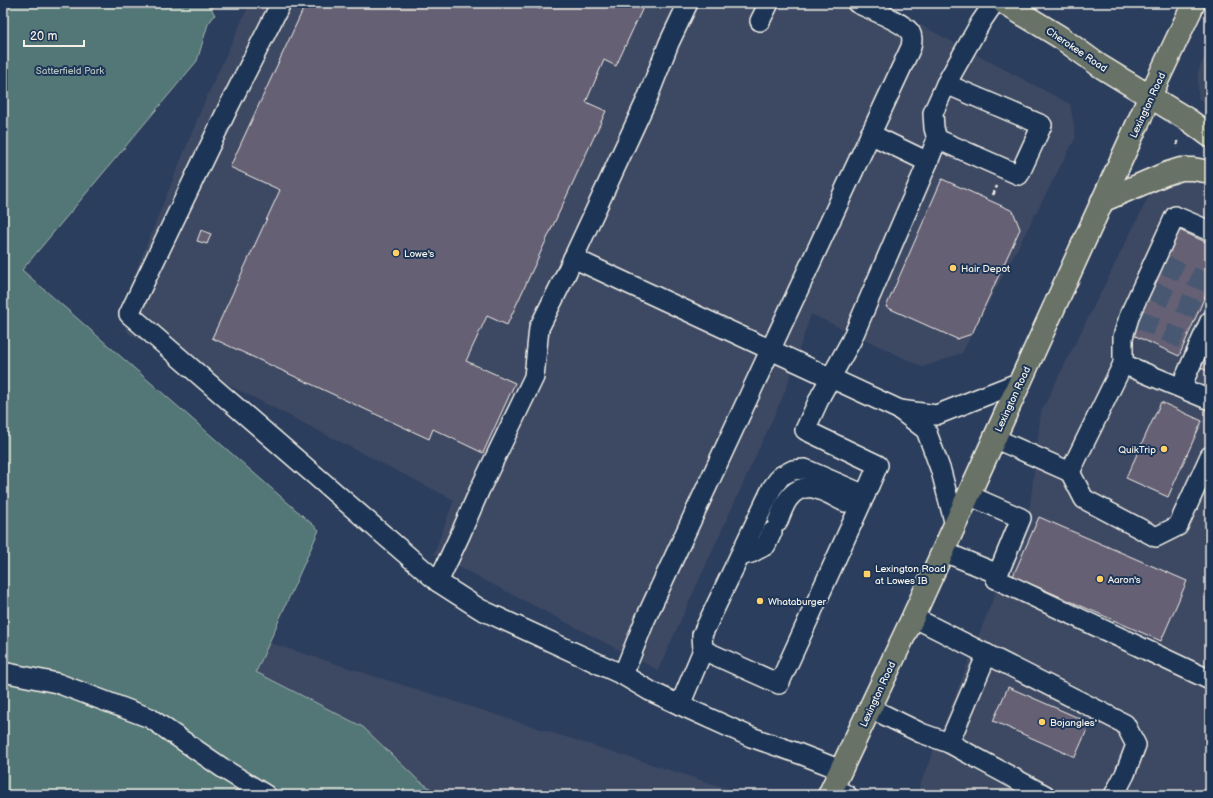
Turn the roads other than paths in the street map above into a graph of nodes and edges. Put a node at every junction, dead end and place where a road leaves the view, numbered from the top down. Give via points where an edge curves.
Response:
1 (281, 3) edge
2 (688, 3) edge
3 (769, 3) edge
4 (857, 3) edge
5 (994, 3) edge
6 (1004, 3) edge
7 (1194, 3) edge
8 (760, 21) dead end
9 (946, 84) junction
10 (1150, 96) junction
11 (870, 134) junction
12 (1210, 136) edge
13 (937, 139) junction
14 (928, 162) junction
15 (1210, 172) edge
16 (1102, 201) junction
17 (1210, 231) edge
18 (573, 258) junction
19 (1206, 316) edge
20 (770, 350) junction
21 (1123, 364) junction
22 (831, 377) junction
23 (1020, 382) junction
24 (1181, 387) junction
25 (1210, 400) edge
26 (900, 410) junction
27 (994, 438) junction
28 (1210, 456) edge
29 (1070, 472) junction
30 (865, 495) junction
31 (968, 495) junction
32 (955, 524) junction
33 (942, 551) junction
34 (740, 556) junction
35 (998, 574) junction
36 (438, 582) junction
37 (913, 616) junction
38 (703, 650) junction
39 (988, 654) junction
40 (3, 672) edge
41 (623, 675) junction
42 (1210, 680) edge
43 (680, 705) junction
44 (870, 708) junction
45 (949, 743) junction
46 (837, 787) edge
47 (266, 795) edge
48 (1045, 795) edge
49 (1114, 795) edge

1 - 36 lane via 130,314
2 - 18 lane via 647,99
3 - 8 lane
4 - 11 lane via 902,25 910,32 912,39 911,47
5 - 9 lane
6 - 10 main road, Cherokee Road
7 - 10 main road, Lexington Road
9 - 13 lane via 933,113
9 - 13 lane via 1042,125 1019,175
10 - 12 main road, Cherokee Road
10 - 16 main road, Lexington Road
11 - 14 lane
11 - 20 lane
13 - 14 lane
14 - 22 lane via 851,341
15 - 16 main road via 1181,169
16 - 23 main road, Lexington Road
17 - 21 lane via 1176,216 1160,263 1123,337
18 - 20 lane
18 - 36 lane via 539,328 534,377
19 - 24 lane via 1192,344
20 - 22 lane
20 - 41 lane via 645,620
21 - 24 lane
21 - 29 lane
22 - 26 lane
22 - 30 lane via 805,430 878,465
23 - 26 lane via 936,415
23 - 27 main road, Lexington Road
24 - 25 lane
26 - 32 lane via 926,430 941,471
27 - 29 lane
27 - 31 main road, Lexington Road
28 - 29 lane via 1178,526 1156,537 1084,499
30 - 34 lane via 845,502 816,488 796,491 788,499 766,545
30 - 34 lane via 805,469 793,470 781,476 772,488
30 - 38 lane via 779,684
31 - 32 main road, Lexington Road
31 - 35 lane via 1021,518
32 - 33 main road, Lexington Road
33 - 35 lane
33 - 37 main road, Lexington Road
34 - 38 lane via 702,635
35 - 42 lane via 996,579
36 - 41 lane via 480,609
37 - 39 lane
37 - 44 main road, Lexington Road
38 - 43 lane
39 - 45 lane
39 - 49 lane via 1125,724 1136,745
40 - 47 lane via 57,683 150,718
41 - 43 lane
43 - 46 lane via 751,737 800,754
44 - 45 lane
44 - 46 main road, Lexington Road
45 - 48 lane

